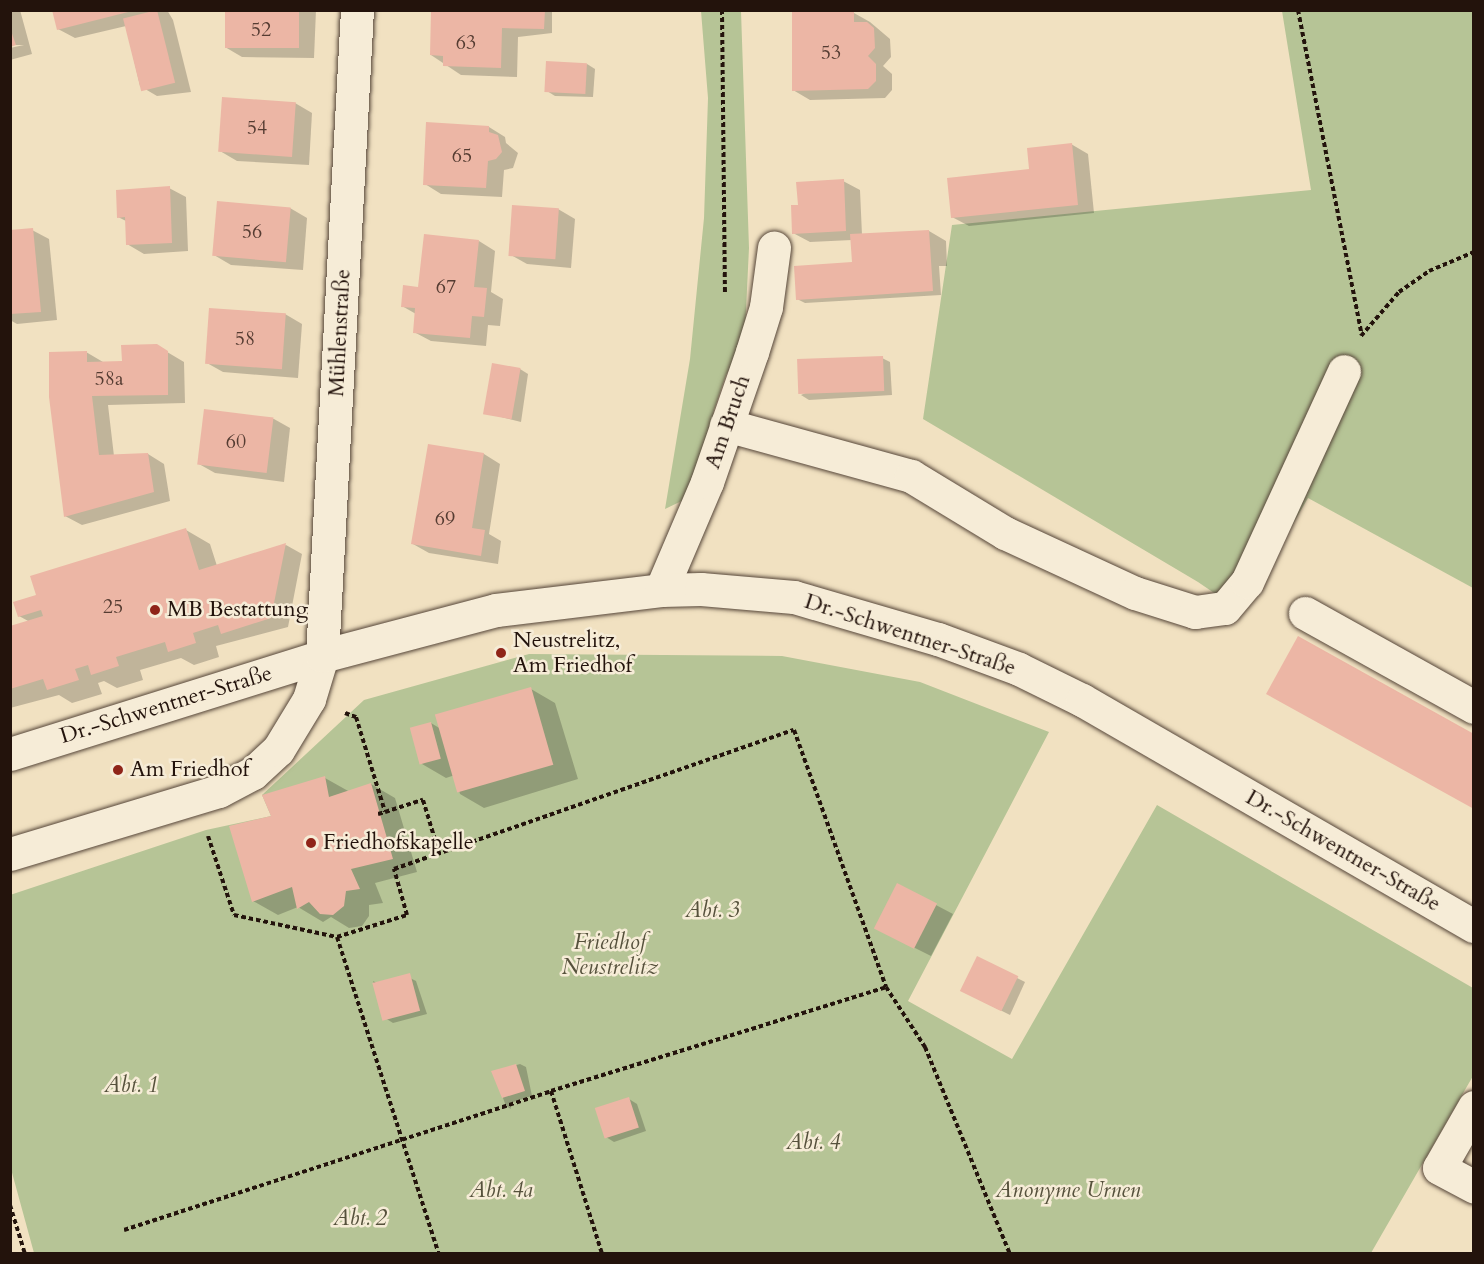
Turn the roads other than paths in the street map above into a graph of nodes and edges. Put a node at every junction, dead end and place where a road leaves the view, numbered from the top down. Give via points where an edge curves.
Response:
1 (357, 10) edge
2 (774, 248) dead end
3 (1344, 371) road end
4 (726, 425) junction
5 (661, 590) junction
6 (1305, 613) dead end
7 (322, 656) junction
8 (1473, 707) edge
9 (10, 754) edge
10 (10, 854) edge
11 (1473, 926) edge
12 (1473, 1107) edge
13 (1473, 1187) edge

1 - 7 street, Mühlenstraße
2 - 4 street, Am Bruch via 766,307
3 - 4 street via 1247,582 1225,608 1195,612 1135,592 1005,534 911,476
4 - 5 street, Am Bruch via 708,482
5 - 7 street, Dr.-Schwentner-Straße via 506,608
5 - 11 street, Dr.-Schwentner-Straße via 701,589 794,597 938,639 1019,669 1082,700
6 - 8 street
7 - 9 street, Dr.-Schwentner-Straße
7 - 10 street via 309,699 278,750 253,773 196,798
12 - 13 street via 1439,1168

